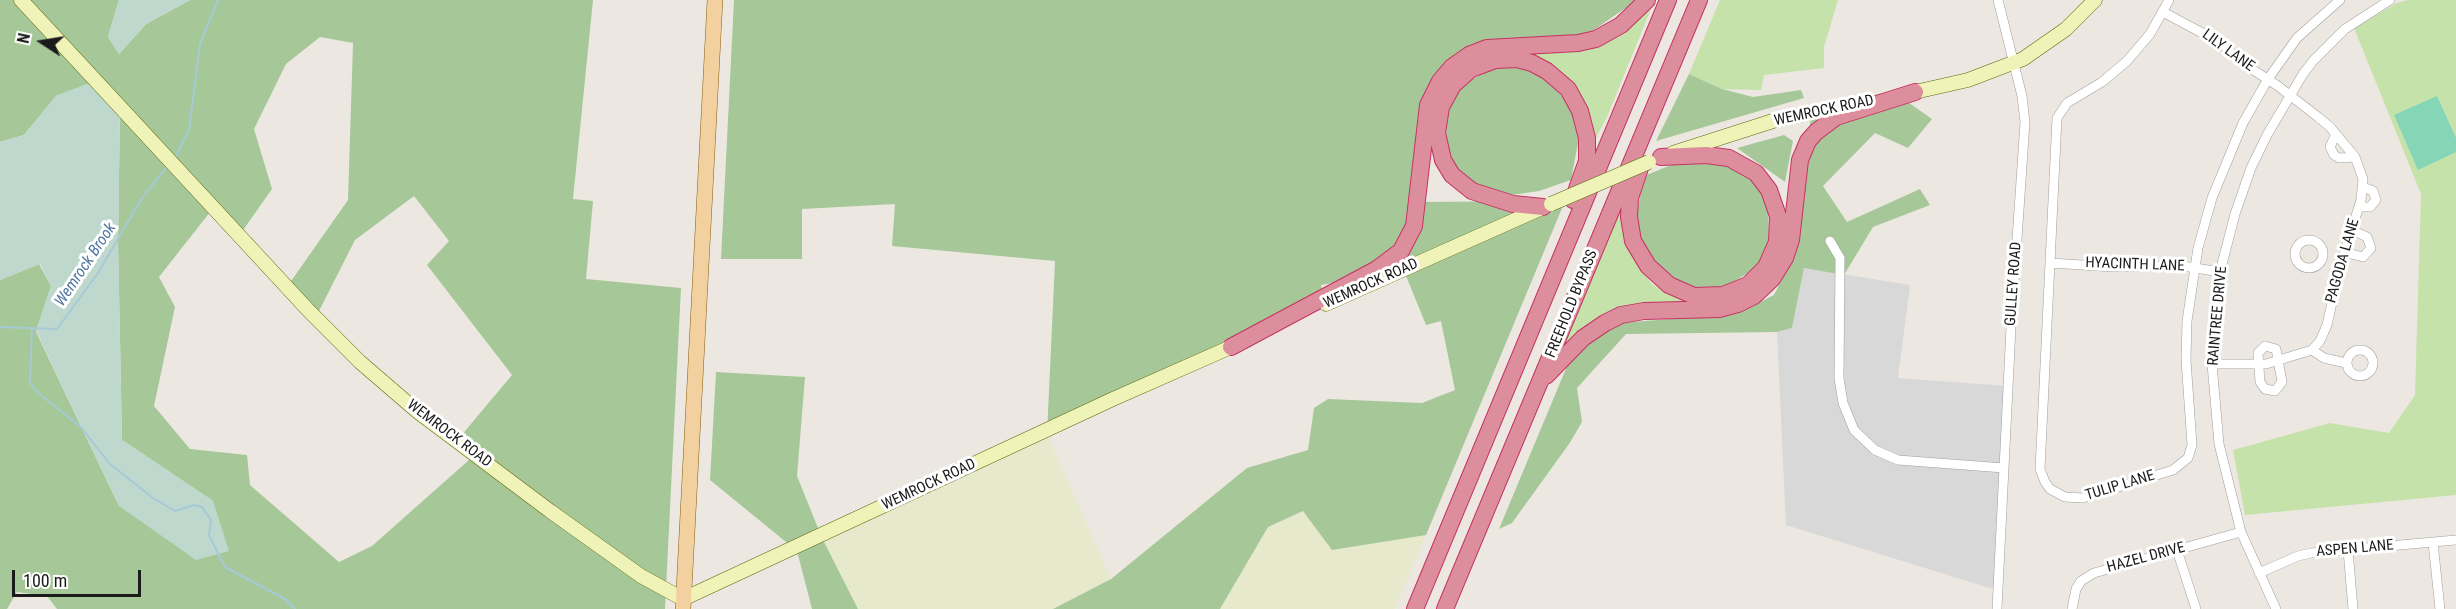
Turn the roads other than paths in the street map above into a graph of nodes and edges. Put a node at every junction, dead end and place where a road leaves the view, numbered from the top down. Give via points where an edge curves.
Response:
1 (21, 0) edge
2 (715, 0) edge
3 (1647, 0) edge
4 (1668, 0) edge
5 (1700, 0) edge
6 (1998, 0) edge
7 (2095, 0) edge
8 (2169, 0) edge
9 (2340, 0) edge
10 (2391, 0) edge
11 (2163, 12) junction
12 (2014, 64) junction
13 (2268, 79) junction
14 (1916, 92) junction
15 (2289, 96) junction
16 (2336, 134) junction
17 (2355, 157) junction
18 (1655, 159) junction
19 (2363, 187) junction
20 (1547, 206) junction
21 (2359, 207) junction
22 (2352, 230) junction
23 (1830, 241) dead end
24 (2344, 252) junction
25 (2322, 258) dead end
26 (2049, 263) junction
27 (2341, 264) junction
28 (2194, 268) junction
29 (2220, 272) junction
30 (1231, 347) junction
31 (1523, 349) junction
32 (2312, 350) junction
33 (2279, 361) junction
34 (2346, 363) dead end
35 (2212, 364) junction
36 (2259, 364) junction
37 (1541, 381) junction
38 (2004, 468) junction
39 (2241, 532) junction
40 (2456, 540) edge
41 (2433, 543) junction
42 (2177, 550) junction
43 (2348, 550) junction
44 (2259, 573) junction
45 (683, 604) edge
46 (1415, 609) edge
47 (1445, 609) edge
48 (1997, 609) edge
49 (2072, 609) edge
50 (2196, 609) edge
51 (2276, 609) edge
52 (2353, 609) edge
53 (2440, 609) edge

1 - 45 street, WEMROCK ROAD via 360,362 418,412 550,511
2 - 45 main road
3 - 30 highway via 1621,25 1596,39 1578,44 1487,48 1452,67 1428,105 1414,225 1401,250 1377,269
4 - 31 highway, FREEHOLD BYPASS
5 - 18 highway via 1630,198 1631,232 1648,266 1678,290 1694,296 1717,296 1748,285 1766,267 1777,242 1778,216 1769,190 1756,173 1729,158 1706,154
5 - 37 highway, FREEHOLD BYPASS
6 - 12 street, GULLEY ROAD
7 - 12 street via 2054,39
8 - 11 street, TULIP LANE
9 - 13 street, TULIP LANE via 2297,38
10 - 15 street, RAINTREE DRIVE via 2365,14 2331,42
11 - 13 street, LILY LANE via 2212,37
11 - 26 street, TULIP LANE via 2127,61 2102,82 2067,102 2060,111
12 - 14 street, WEMROCK ROAD
12 - 38 street, GULLEY ROAD via 2023,107 2024,141
13 - 15 street, LILY LANE
13 - 28 street, TULIP LANE via 2219,177
14 - 18 street, WEMROCK ROAD via 1776,120
14 - 37 highway via 1836,117 1808,141 1800,160 1791,240 1785,258 1772,279 1754,296 1719,309 1621,315 1583,338
15 - 16 street, PAGODA LANE
15 - 29 street, RAINTREE DRIVE via 2251,168
16 - 17 street, PAGODA LANE
16 - 17 street via 2330,147 2334,155
17 - 19 street, PAGODA LANE
18 - 20 street, WEMROCK ROAD, bridge
19 - 21 street, PAGODA LANE
19 - 21 street via 2373,191 2376,200 2370,207
20 - 30 street, WEMROCK ROAD
20 - 31 highway via 1514,204 1472,191 1452,175 1443,160 1437,133 1441,107 1453,85 1471,69 1509,58 1538,66 1568,89 1585,125 1587,160
21 - 22 street, PAGODA LANE
22 - 24 street, PAGODA LANE
22 - 24 street via 2367,237 2371,248 2363,256
23 - 38 street via 1839,258 1839,378 1843,404 1854,430 1875,450 1898,460
24 - 27 street, PAGODA LANE
25 - 27 street
26 - 28 street, HYACINTH LANE
26 - 28 street, TULIP LANE via 2040,469 2050,489 2073,498 2173,470 2188,458 2192,445 2186,350
27 - 32 street, PAGODA LANE via 2325,332
28 - 29 street, HYACINTH LANE
29 - 35 street, RAINTREE DRIVE
30 - 45 street, WEMROCK ROAD via 1113,399
31 - 46 highway, FREEHOLD BYPASS
32 - 33 street
32 - 34 street via 2324,358
33 - 36 street
33 - 36 street via 2276,349 2268,346 2258,352
33 - 36 street via 2282,382 2270,392 2262,386
35 - 36 street
35 - 39 street, RAINTREE DRIVE via 2219,444
37 - 47 highway, FREEHOLD BYPASS
38 - 48 street, GULLEY ROAD
39 - 42 street, HAZEL DRIVE
39 - 44 street, RAINTREE DRIVE
40 - 41 street, ASPEN LANE
41 - 43 street, ASPEN LANE
41 - 53 street
42 - 49 street, HAZEL DRIVE via 2086,577 2076,589
42 - 50 street
43 - 44 street, ASPEN LANE via 2298,556
43 - 52 street
44 - 51 street, RAINTREE DRIVE

